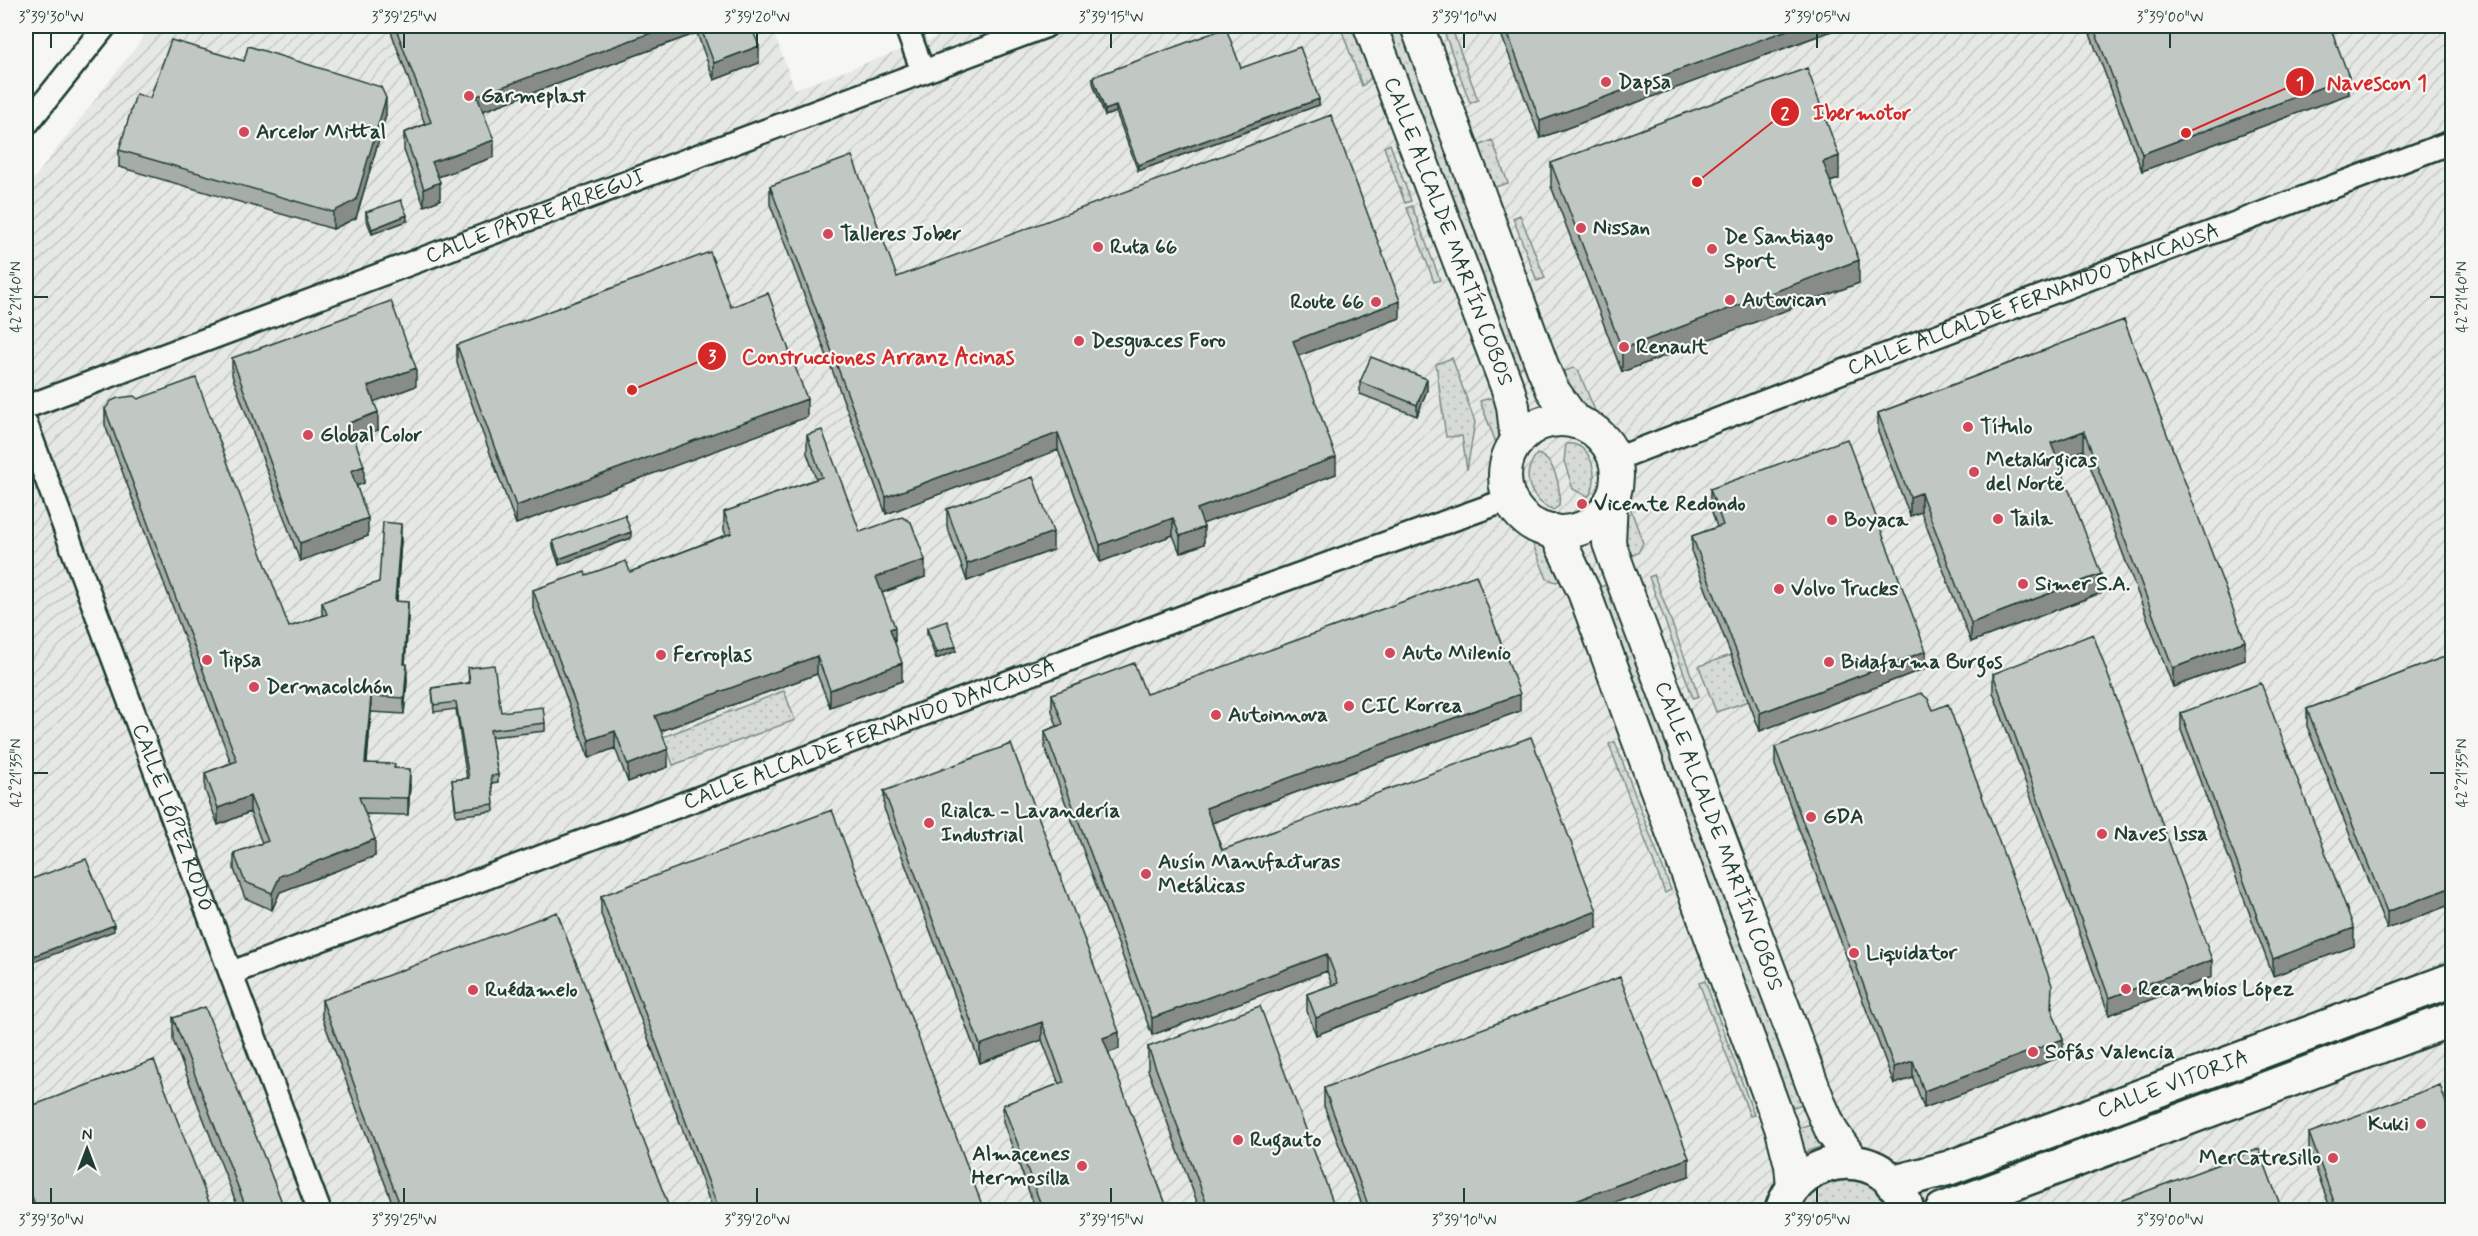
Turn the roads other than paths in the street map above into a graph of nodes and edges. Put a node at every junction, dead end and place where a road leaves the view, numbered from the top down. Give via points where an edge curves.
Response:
1 (105, 26) edge
2 (906, 26) edge
3 (1046, 26) edge
4 (1370, 26) edge
5 (1417, 26) edge
6 (923, 72) junction
7 (26, 125) edge
8 (2452, 142) edge
9 (26, 407) edge
10 (1575, 422) junction
11 (26, 424) edge
12 (1517, 442) junction
13 (1616, 459) junction
14 (1510, 498) junction
15 (1611, 500) junction
16 (1555, 531) junction
17 (231, 973) junction
18 (2452, 980) edge
19 (2452, 1019) edge
20 (1854, 1163) junction
21 (1899, 1197) edge
22 (1787, 1199) edge
23 (319, 1210) edge
24 (1942, 1210) edge

1 - 7 street
2 - 6 street
3 - 6 street, CALLE PADRE ARREGUI
4 - 12 main road, CALLE ALCALDE MARTÍN COBOS via 1509,392
5 - 10 main road, CALLE ALCALDE MARTÍN COBOS via 1543,368
6 - 9 street, CALLE PADRE ARREGUI
8 - 13 street, CALLE ALCALDE FERNANDO DANCAUSA
10 - 12 main road via 1543,423 1528,430
10 - 13 main road via 1601,437
11 - 17 street, CALLE LÓPEZ RODÓ
12 - 14 main road via 1505,469
13 - 15 main road via 1617,476
14 - 16 main road via 1528,521
14 - 17 street, CALLE ALCALDE FERNANDO DANCAUSA via 1205,608
15 - 16 main road via 1588,525
15 - 20 main road, CALLE ALCALDE MARTÍN COBOS via 1609,543 1826,1119
16 - 22 main road, CALLE ALCALDE MARTÍN COBOS via 1588,603 1782,1130 1791,1165
17 - 23 street, CALLE LÓPEZ RODÓ
18 - 21 highway, CALLE VITORIA via 1949,1168
19 - 24 highway, CALLE VITORIA
20 - 21 highway via 1878,1171
20 - 22 highway via 1821,1166 1810,1172

